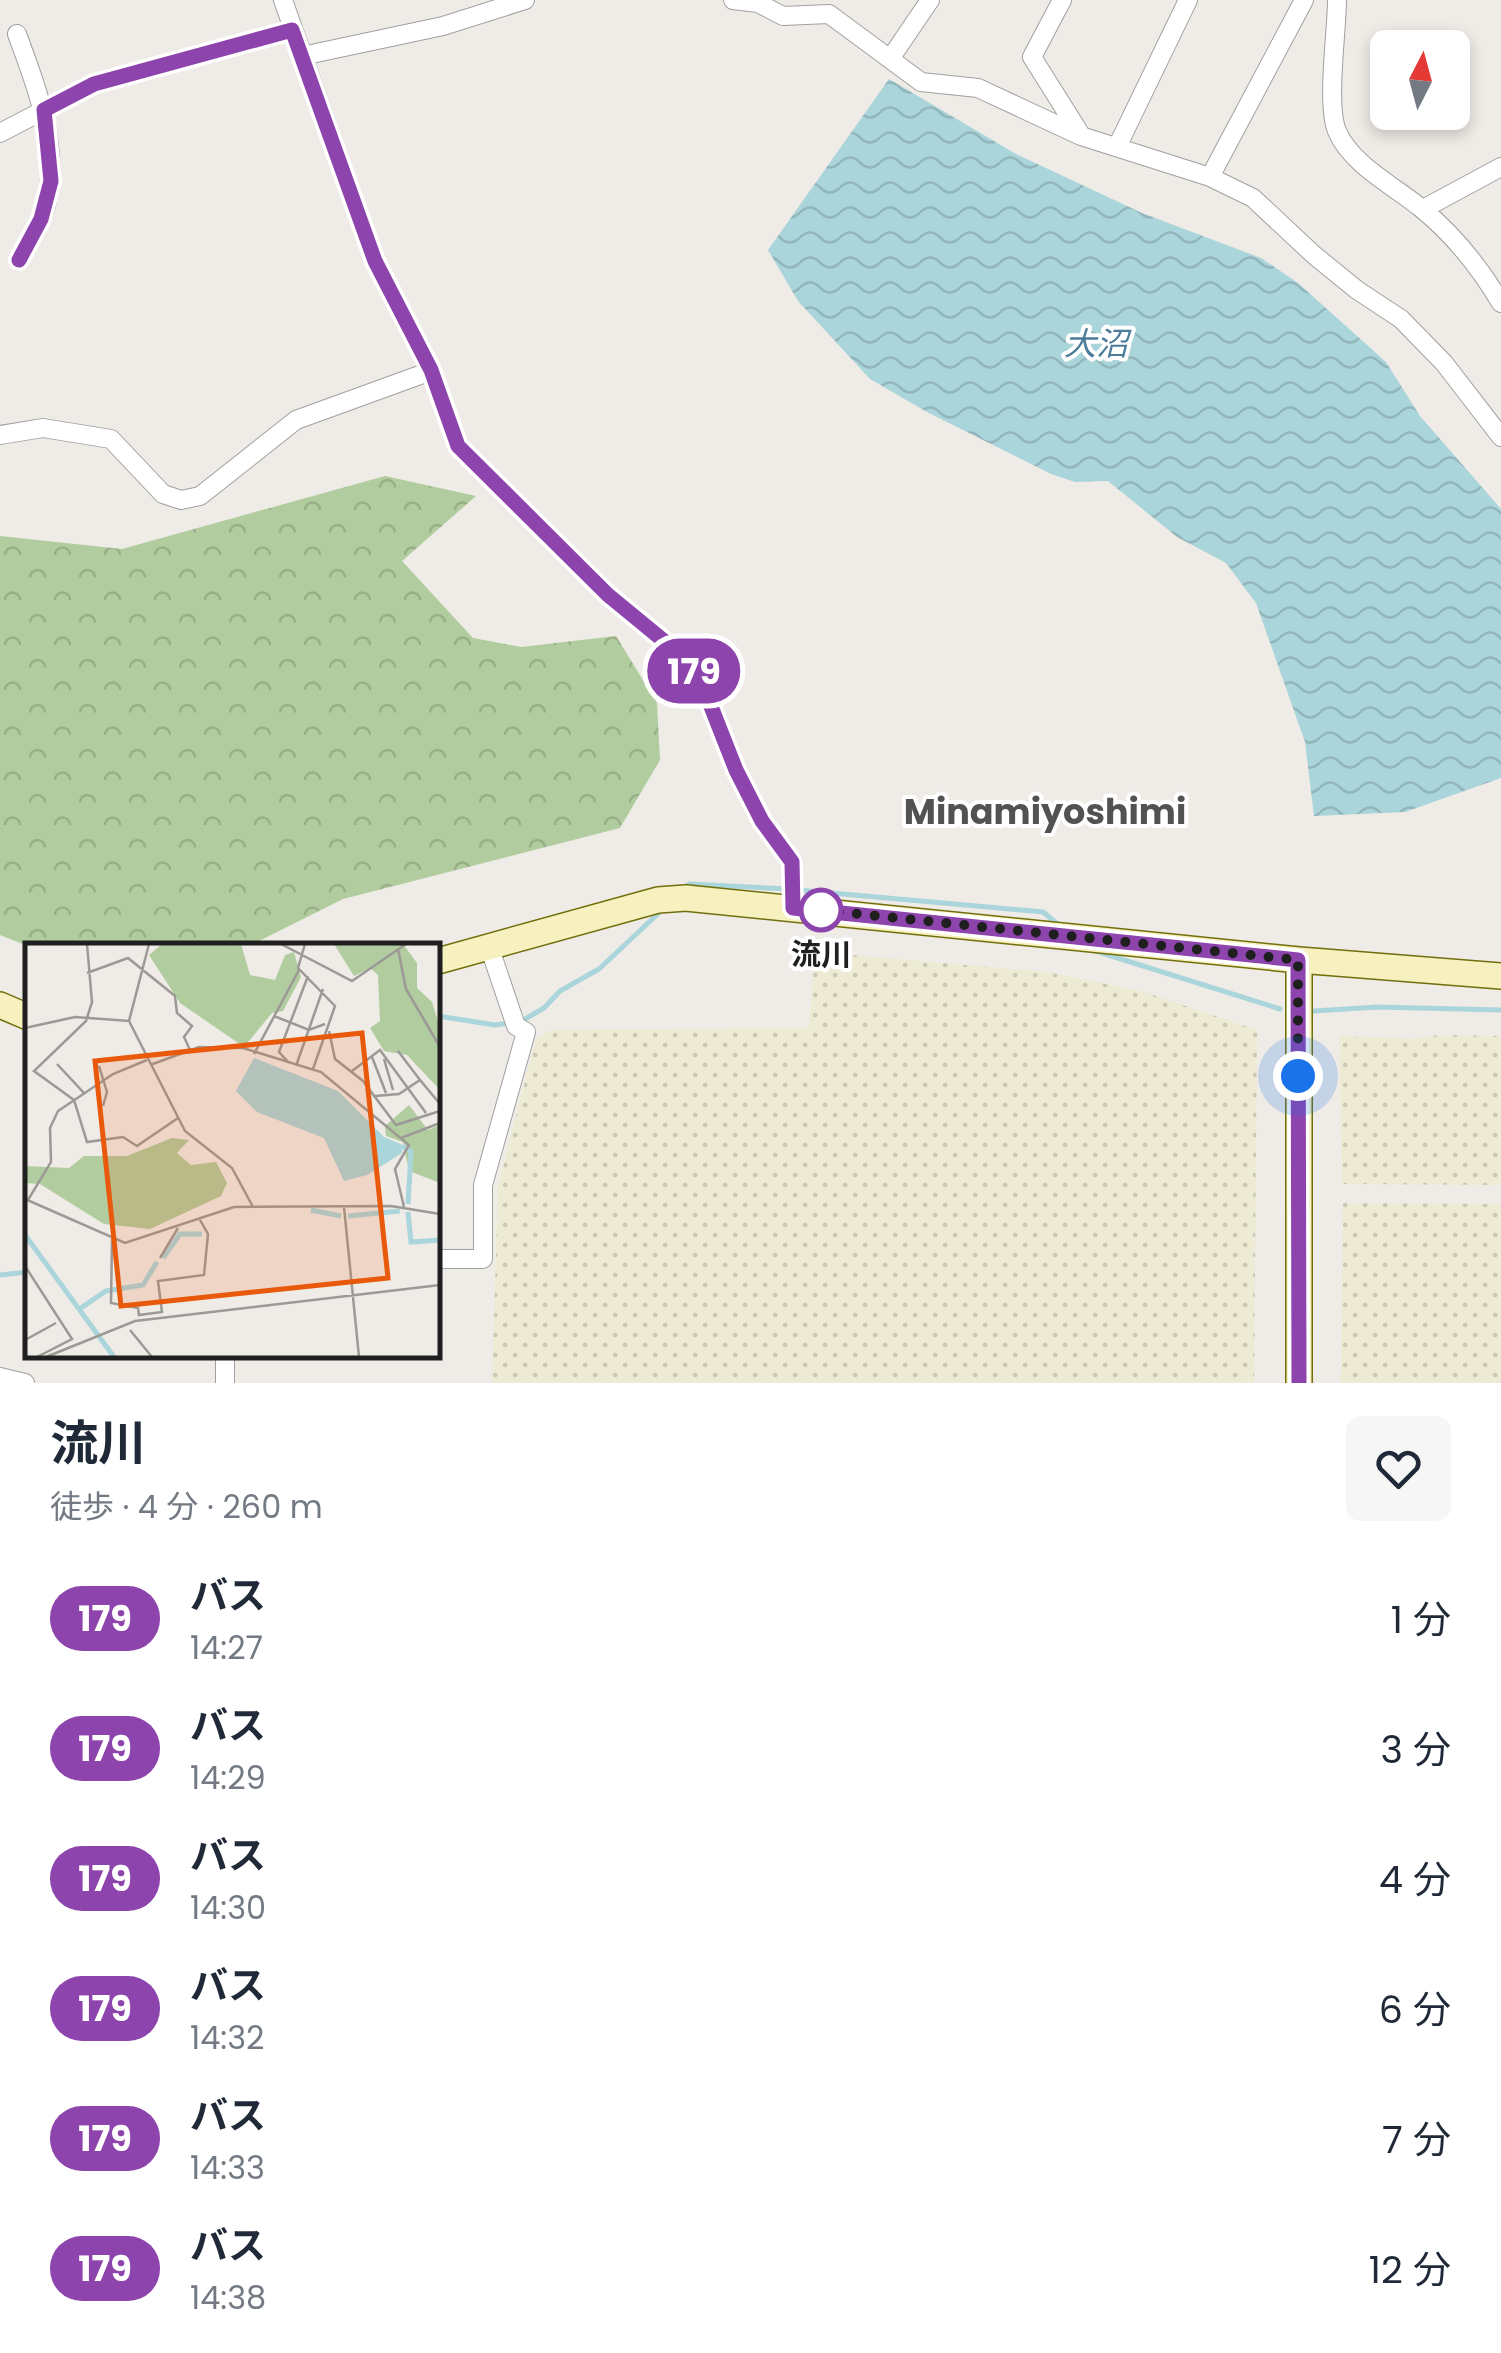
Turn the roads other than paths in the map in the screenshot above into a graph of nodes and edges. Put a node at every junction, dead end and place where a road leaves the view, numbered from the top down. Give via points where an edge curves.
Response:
1 (283, 0) edge
2 (525, 0) edge
3 (733, 0) edge
4 (930, 0) edge
5 (1062, 0) edge
6 (1188, 0) edge
7 (1304, 0) edge
8 (1337, 0) edge
9 (292, 30) junction
10 (17, 34) dead end
11 (302, 56) junction
12 (890, 59) junction
13 (44, 110) junction
14 (0, 132) edge
15 (1081, 136) junction
16 (1117, 147) junction
17 (1501, 168) edge
18 (1210, 177) junction
19 (1423, 209) junction
20 (19, 260) dead end
21 (1501, 303) edge
22 (431, 370) junction
23 (0, 435) edge
24 (1501, 437) edge
25 (793, 908) junction
26 (489, 946) junction
27 (440, 960) edge
28 (1298, 960) junction
29 (1501, 976) edge
30 (0, 1005) edge
31 (25, 1016) edge
32 (440, 1260) edge
33 (0, 1377) edge
34 (25, 1383) edge
35 (1299, 1383) edge

1 - 9 street
2 - 11 street via 443,26
3 - 12 street via 783,16 829,14
4 - 12 street
5 - 15 street via 1032,57
6 - 16 street
7 - 18 street
8 - 19 street via 1337,131 1367,169
9 - 11 street
9 - 13 street via 94,84
10 - 13 street
11 - 22 street via 375,261
12 - 15 street via 921,82 978,88
13 - 14 street
13 - 20 street via 51,181
15 - 16 street
16 - 18 street
17 - 19 street
18 - 24 street via 1254,198 1357,290 1402,319
19 - 21 street via 1480,268
22 - 23 street via 296,420 200,496 181,500 163,494 110,439 43,428
22 - 25 street via 458,446 699,676 736,770 792,862
25 - 26 street via 658,900
25 - 28 street
26 - 27 street
26 - 32 street via 516,1026 526,1032 482,1185 482,1259
28 - 29 street
28 - 35 street
30 - 31 street
33 - 34 street

